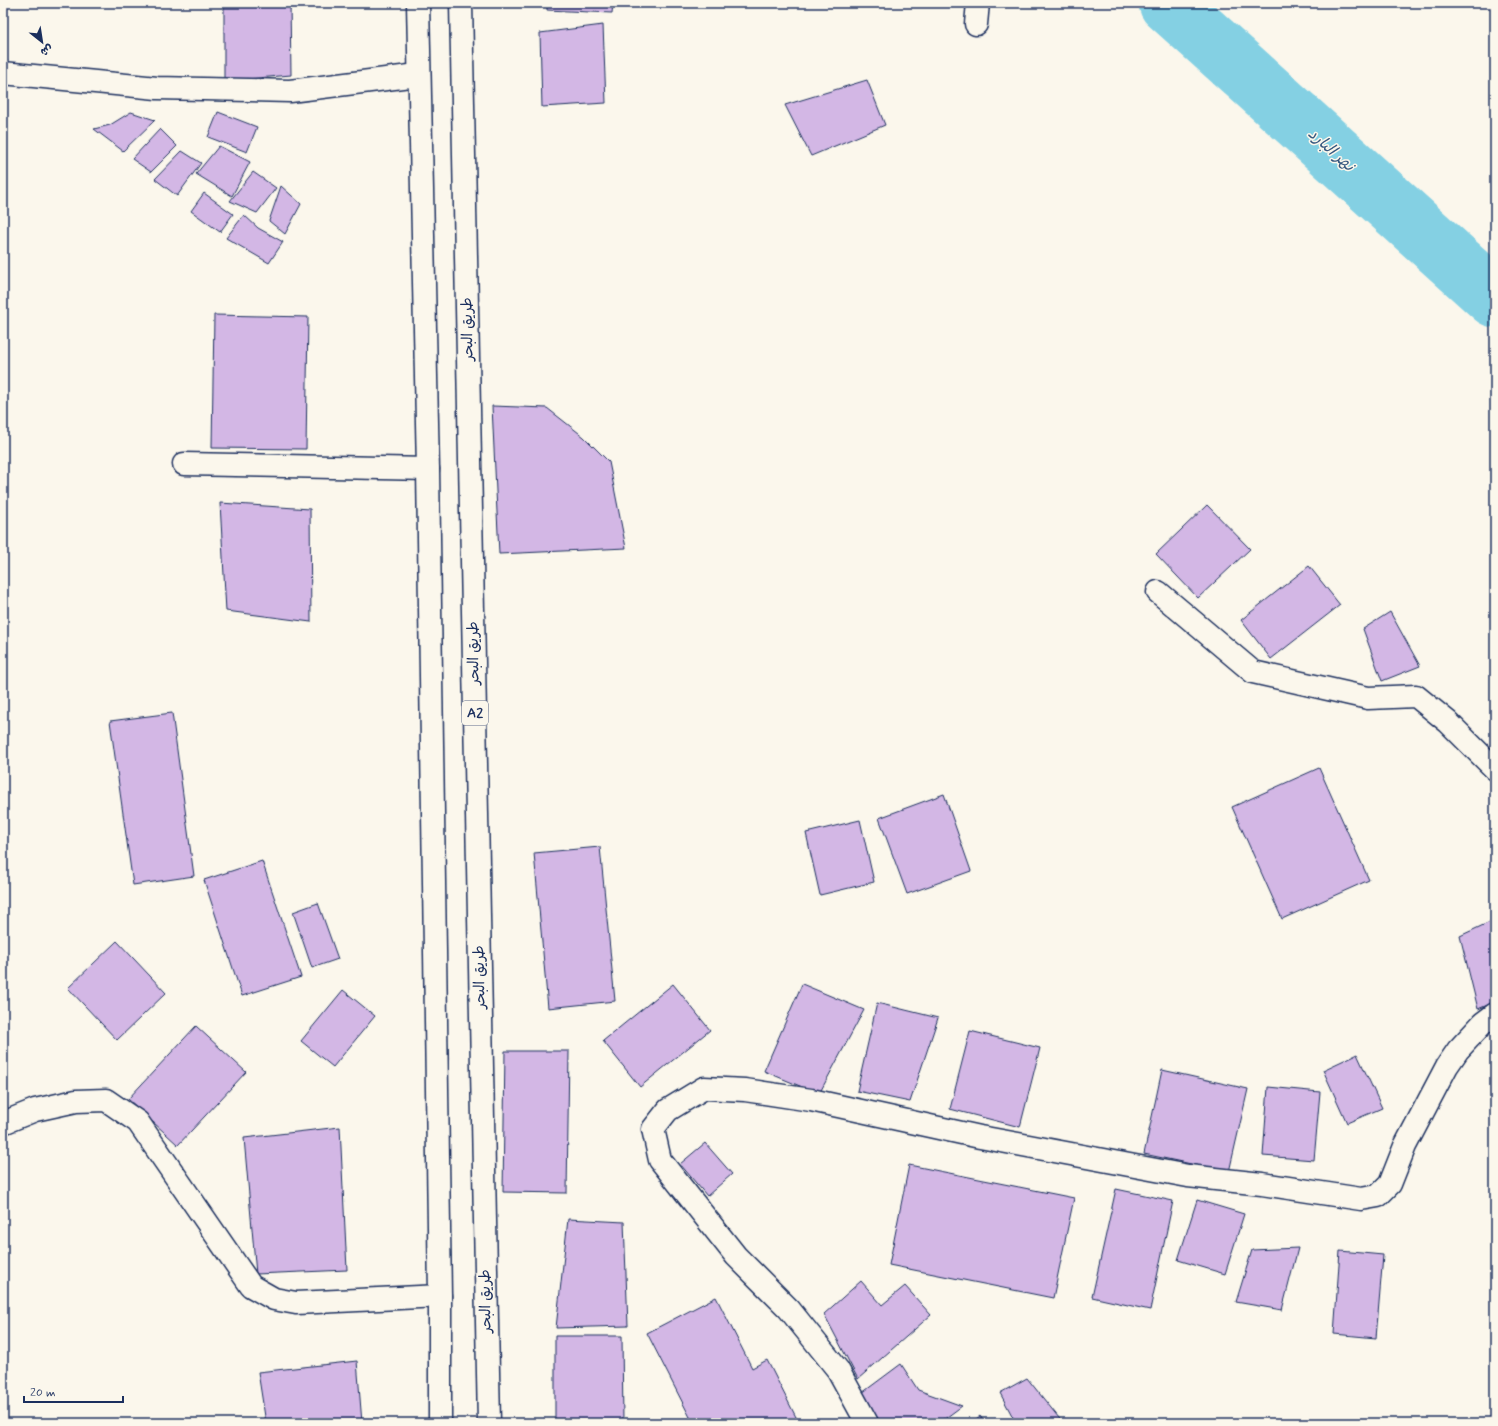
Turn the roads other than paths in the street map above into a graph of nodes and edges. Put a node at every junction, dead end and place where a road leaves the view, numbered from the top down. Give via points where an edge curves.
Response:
1 (418, 3) edge
2 (461, 3) edge
3 (3, 73) edge
4 (418, 75) junction
5 (184, 464) dead end
6 (428, 469) junction
7 (1158, 592) dead end
8 (1495, 769) edge
9 (1495, 1014) edge
10 (3, 1123) edge
11 (440, 1296) junction
12 (440, 1423) edge
13 (489, 1423) edge
14 (867, 1423) edge

1 - 4 main road
2 - 13 main road, طريق البحر / A2
3 - 4 main road via 157,88 290,91
4 - 6 main road
5 - 6 main road
6 - 11 main road
7 - 8 main road via 1253,672 1368,698 1416,696 1448,722
9 - 14 main road via 1458,1050 1447,1066 1405,1146 1390,1184 1378,1196 1362,1199 1188,1176 811,1100 745,1090 704,1088 668,1110 653,1129 660,1160 736,1256 789,1309 838,1370
10 - 11 main road via 35,1110 76,1101 106,1100 138,1122 251,1286 274,1299 296,1303
11 - 12 main road

